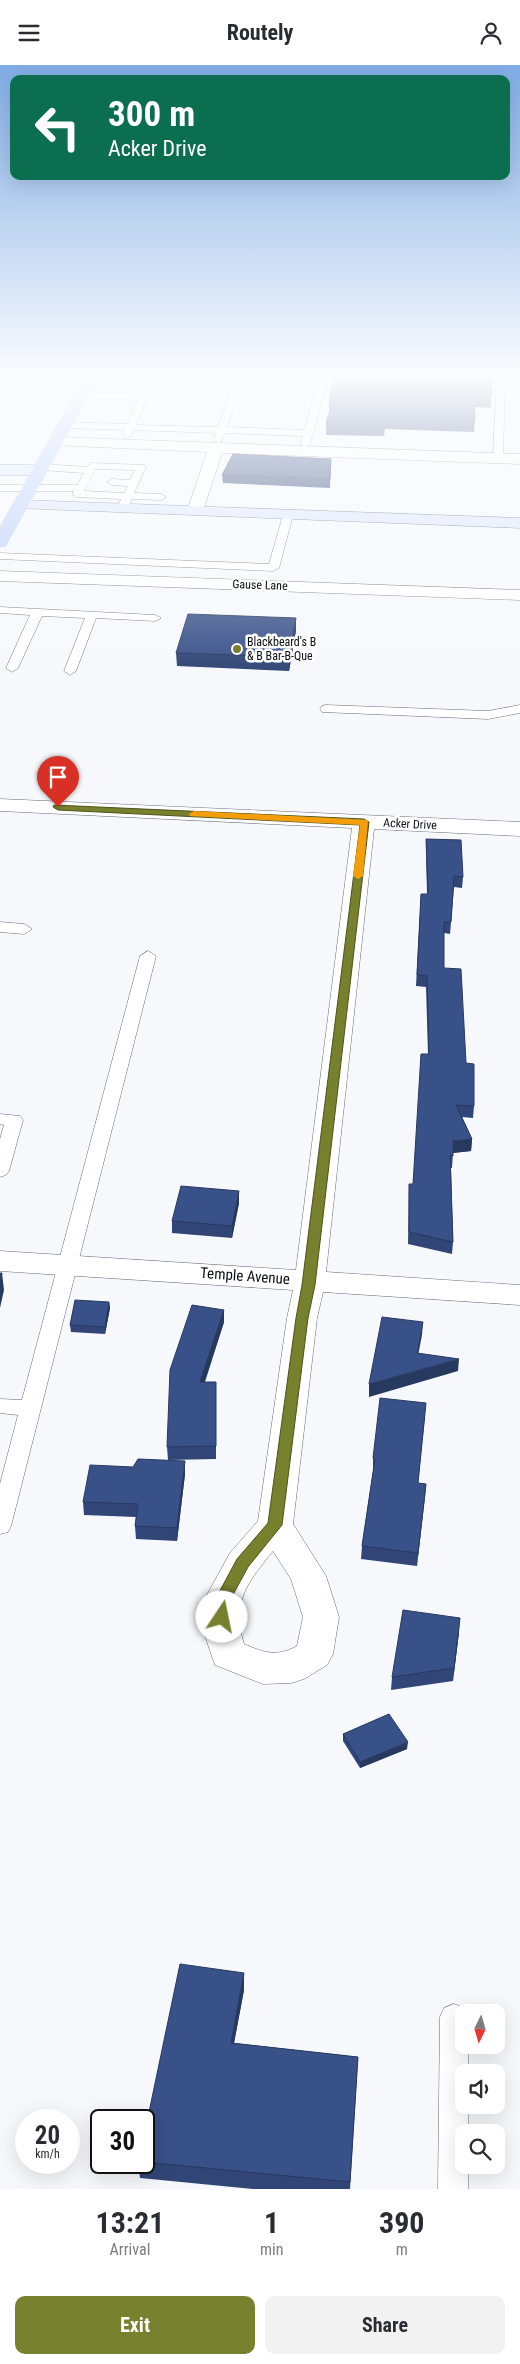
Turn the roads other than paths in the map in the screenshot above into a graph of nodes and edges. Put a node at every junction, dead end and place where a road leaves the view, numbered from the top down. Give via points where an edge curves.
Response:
1 (37, 476) edge
2 (79, 476) edge
3 (137, 476) edge
4 (207, 476) edge
5 (89, 478) junction
6 (114, 478) dead end
7 (136, 479) junction
8 (31, 487) junction
9 (0, 488) edge
10 (161, 497) dead end
11 (125, 502) junction
12 (21, 505) junction
13 (195, 511) junction
14 (288, 515) junction
15 (520, 523) edge
16 (0, 542) edge
17 (0, 556) edge
18 (0, 576) edge
19 (520, 595) edge
20 (0, 610) edge
21 (37, 613) junction
22 (92, 615) junction
23 (155, 618) dead end
24 (12, 669) dead end
25 (70, 671) dead end
26 (326, 709) dead end
27 (520, 709) edge
28 (0, 805) edge
29 (364, 822) junction
30 (520, 829) edge
31 (0, 927) edge
32 (24, 929) dead end
33 (148, 956) dead end
34 (0, 1119) edge
35 (0, 1171) edge
36 (0, 1261) edge
37 (66, 1265) junction
38 (309, 1280) junction
39 (520, 1295) edge
40 (0, 1406) edge
41 (30, 1408) junction
42 (275, 1525) dead end
43 (0, 1526) edge
44 (454, 2017) dead end
45 (452, 2189) edge

1 - 8 main road
2 - 5 lane
3 - 7 lane
4 - 13 street
5 - 8 lane
5 - 11 lane via 78,494
6 - 7 lane
7 - 11 lane
8 - 9 lane
8 - 12 main road
10 - 11 lane
11 - 12 street
11 - 13 street
12 - 16 main road
13 - 14 street
14 - 15 street
14 - 17 lane via 273,568
18 - 19 street, Gause Lane
20 - 21 lane
21 - 22 lane
21 - 24 lane
22 - 23 lane
22 - 25 lane
26 - 27 lane via 488,715
28 - 29 street, Acker Drive
29 - 30 street, Acker Drive
29 - 38 street
31 - 32 lane
33 - 37 lane
34 - 35 lane via 14,1120
36 - 37 street, Temple Avenue
37 - 38 street, Temple Avenue
37 - 41 lane
38 - 39 street, Temple Avenue
38 - 42 street
40 - 41 lane
41 - 43 lane
44 - 45 lane

